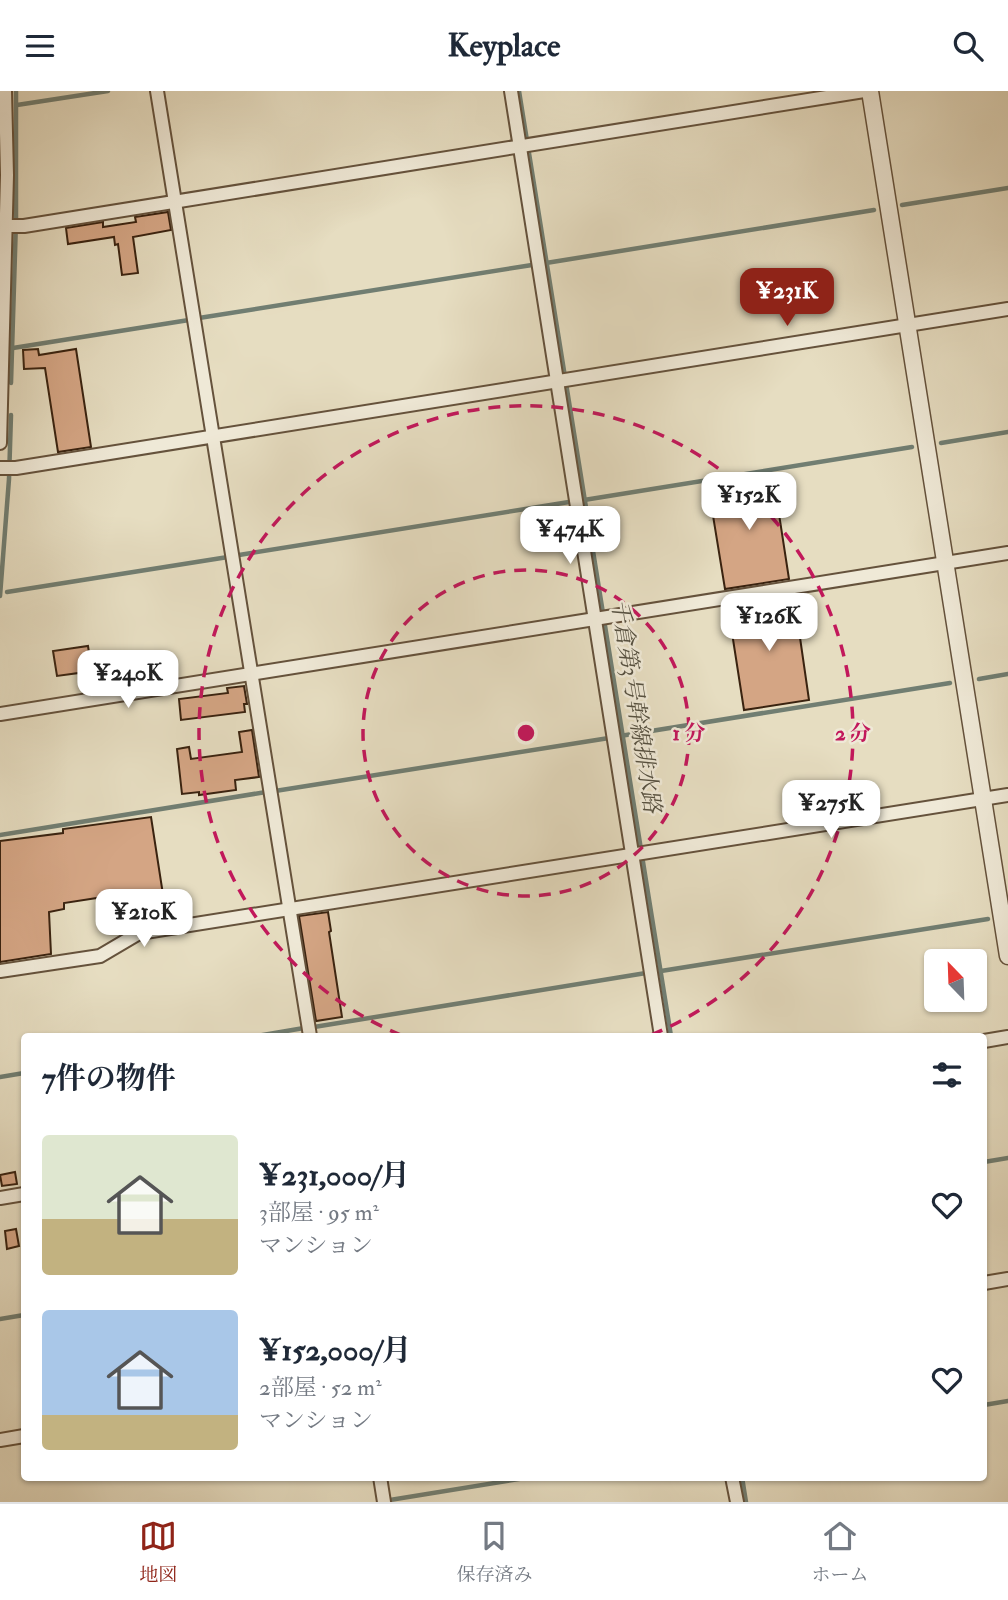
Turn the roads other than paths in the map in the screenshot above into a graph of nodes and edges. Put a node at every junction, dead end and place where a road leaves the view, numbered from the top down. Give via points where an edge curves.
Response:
1 (5, 91) edge
2 (157, 91) edge
3 (511, 91) edge
4 (867, 91) edge
5 (4, 122) edge
6 (525, 145) junction
7 (175, 201) junction
8 (8, 226) junction
9 (1008, 309) edge
10 (907, 325) junction
11 (563, 381) junction
12 (0, 429) edge
13 (213, 437) junction
14 (0, 443) edge
15 (6, 468) edge
16 (1008, 553) edge
17 (945, 563) junction
18 (601, 617) junction
19 (251, 674) junction
20 (0, 714) edge
21 (1008, 795) edge
22 (983, 799) junction
23 (639, 853) junction
24 (289, 910) junction
25 (1008, 956) edge
26 (0, 971) edge
27 (310, 1033) edge
28 (662, 1033) edge
29 (1008, 1037) edge
30 (987, 1040) edge
31 (21, 1194) edge
32 (0, 1198) edge
33 (1008, 1279) edge
34 (987, 1282) edge
35 (21, 1436) edge
36 (0, 1440) edge
37 (381, 1481) edge
38 (733, 1481) edge
39 (384, 1502) edge
40 (737, 1502) edge

1 - 5 street
2 - 7 street
3 - 6 street
4 - 6 street
4 - 10 street
5 - 8 street
6 - 7 street
6 - 11 street
7 - 8 street
7 - 13 street
8 - 12 street
9 - 10 street
10 - 11 street
10 - 17 street
11 - 13 street
11 - 18 street
12 - 14 street
13 - 15 street
13 - 19 street
16 - 17 street
17 - 18 street
17 - 22 street
18 - 19 street
18 - 23 street
19 - 20 street
19 - 24 street
21 - 22 street
22 - 23 street
22 - 25 street
23 - 24 street
23 - 28 street
24 - 26 street via 139,933 100,956
24 - 27 street
29 - 30 street
31 - 32 street
33 - 34 street
35 - 36 street
37 - 39 street
38 - 40 street

